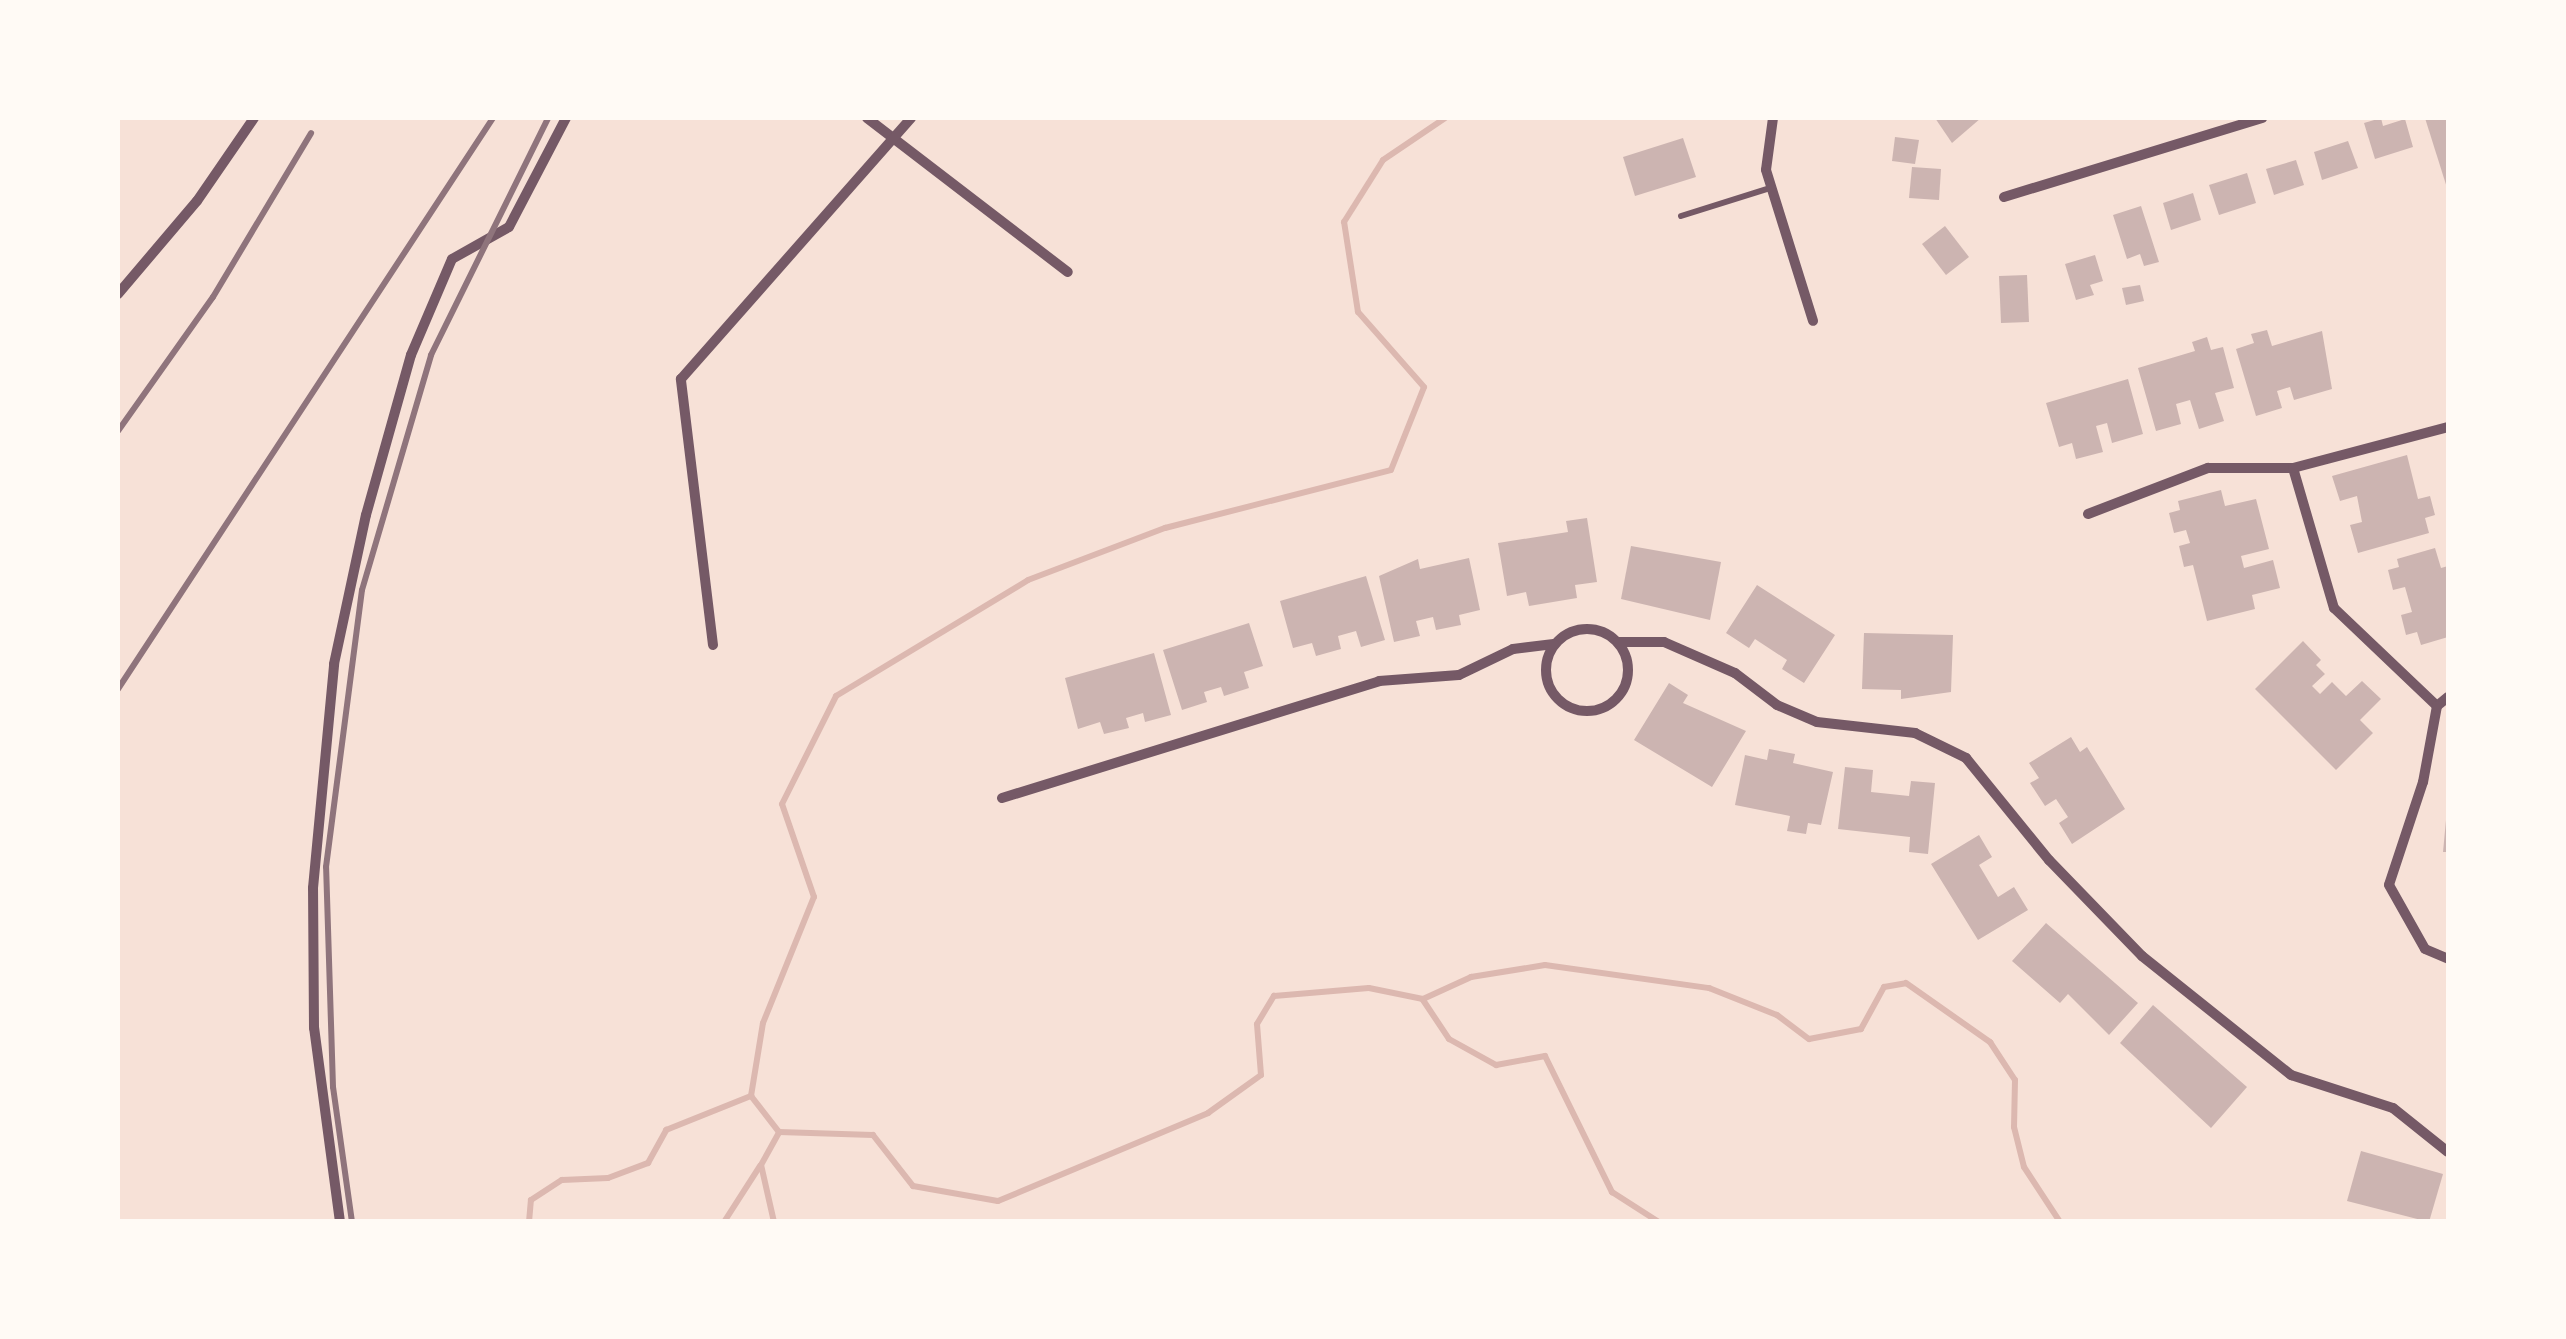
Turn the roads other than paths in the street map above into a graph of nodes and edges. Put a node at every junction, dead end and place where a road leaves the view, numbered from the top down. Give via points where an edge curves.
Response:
1 (254, 118) edge
2 (566, 118) edge
3 (867, 118) edge
4 (911, 118) edge
5 (1773, 118) edge
6 (2262, 118) edge
7 (893, 135) junction
8 (1770, 188) junction
9 (2004, 197) dead end
10 (1682, 216) dead end
11 (1068, 272) dead end
12 (118, 294) edge
13 (1814, 321) dead end
14 (2448, 427) edge
15 (2292, 468) junction
16 (2088, 514) dead end
17 (1618, 642) junction
18 (1554, 644) junction
19 (713, 645) dead end
20 (2448, 697) edge
21 (2437, 706) junction
22 (1002, 798) dead end
23 (2448, 958) edge
24 (2448, 1152) edge
25 (340, 1222) edge

1 - 12 street via 197,201
2 - 25 street via 509,227 452,259 418,339 366,515 334,664 313,888 314,1011
3 - 7 street
4 - 7 street
5 - 8 street via 1765,149
6 - 9 street
7 - 11 street
7 - 19 street via 681,378
8 - 10 lane
8 - 13 street
14 - 15 street
15 - 16 street via 2208,468
15 - 21 street via 2334,608
17 - 18 street via 1586,628
17 - 18 street via 1627,680 1613,702 1588,711 1553,694 1546,669
17 - 24 street via 1664,642 1735,673 1777,705 1817,722 1915,732 1966,758 2049,860 2142,956 2291,1075 2393,1108
18 - 22 street via 1513,649 1458,675 1379,681
20 - 21 street
21 - 23 street via 2423,782 2389,885 2425,949

